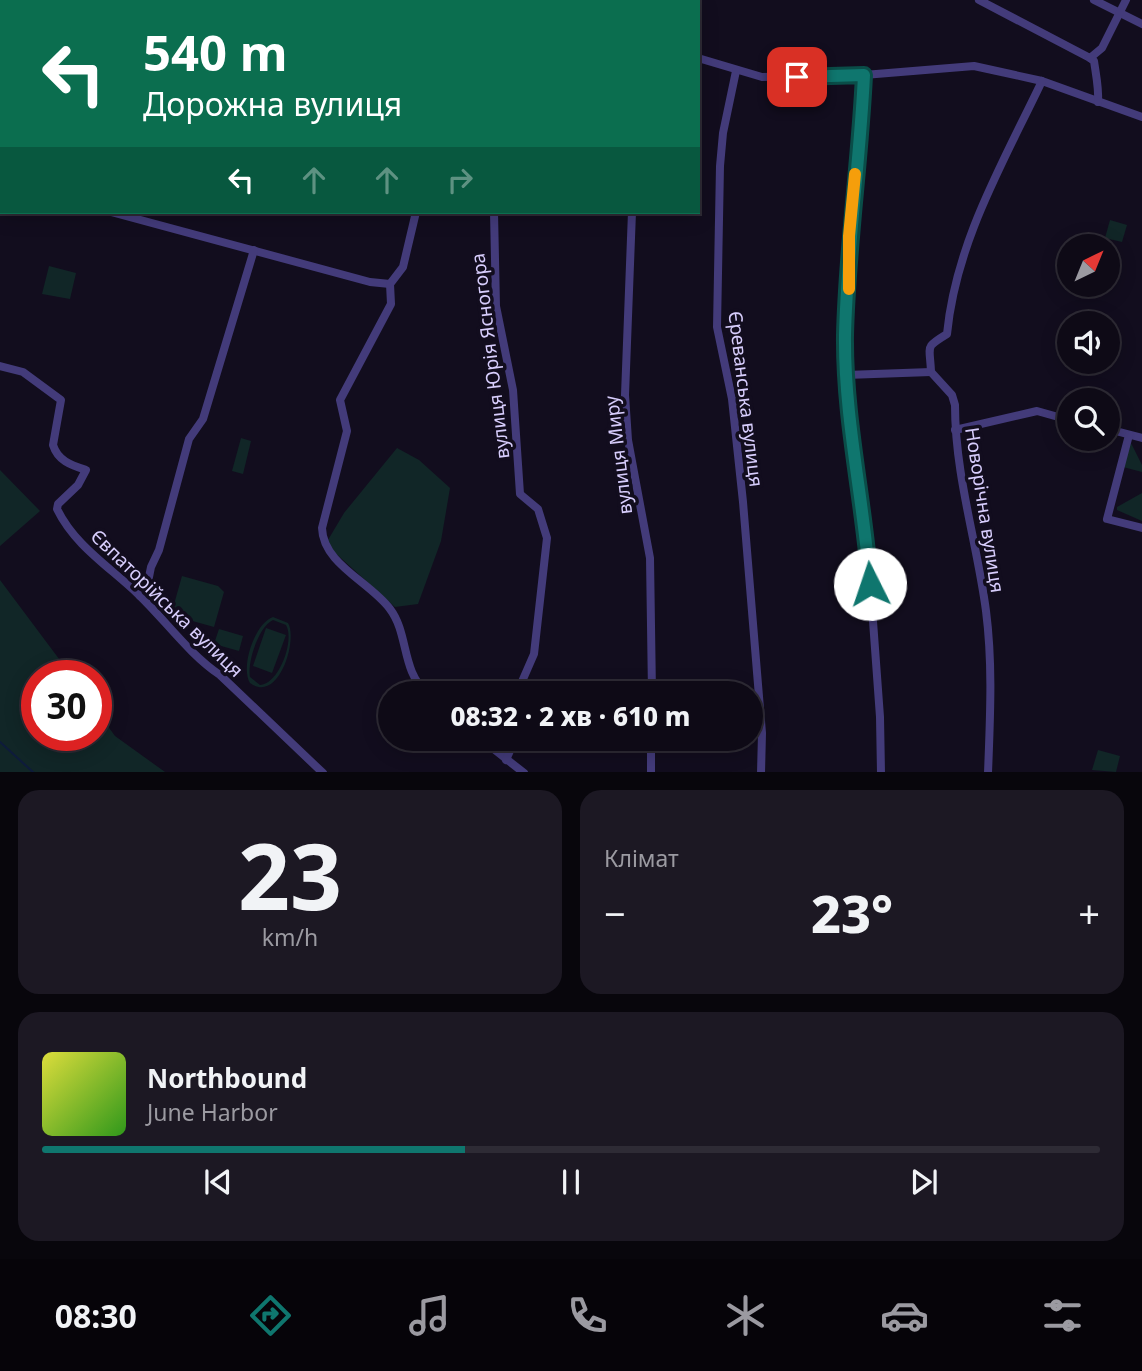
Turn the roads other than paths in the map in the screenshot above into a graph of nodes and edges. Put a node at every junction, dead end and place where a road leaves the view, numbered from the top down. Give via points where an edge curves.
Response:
1 (979, 0) edge
2 (1094, 0) edge
3 (1126, 0) edge
4 (1119, 13) junction
5 (1142, 24) edge
6 (1090, 58) junction
7 (700, 59) edge
8 (736, 71) junction
9 (864, 75) junction
10 (1042, 81) junction
11 (1098, 102) junction
12 (1142, 117) edge
13 (119, 214) edge
14 (416, 214) edge
15 (494, 214) edge
16 (632, 214) edge
17 (254, 250) junction
18 (390, 284) junction
19 (0, 366) edge
20 (931, 372) junction
21 (846, 375) junction
22 (1057, 416) edge
23 (955, 430) junction
24 (1120, 432) edge
25 (1129, 435) junction
26 (1142, 438) edge
27 (1142, 528) edge
28 (140, 596) junction
29 (416, 681) edge
30 (522, 681) edge
31 (652, 681) edge
32 (495, 751) edge
33 (508, 751) edge
34 (652, 751) edge
35 (506, 760) junction
36 (323, 772) edge
37 (524, 772) edge
38 (651, 772) edge
39 (761, 772) edge
40 (881, 772) edge
41 (988, 772) edge

1 - 6 street
2 - 4 street
3 - 4 street
4 - 5 street
4 - 6 street via 1102,48
6 - 11 street
7 - 8 street
8 - 9 street via 762,77
8 - 39 street, Єреванська вулиця via 720,166 717,327 732,399 741,489 757,660
9 - 10 street via 974,66
9 - 21 street via 849,236
10 - 11 street
10 - 20 street via 967,240 950,299 947,334 930,344
11 - 12 street
13 - 17 street
14 - 18 street via 403,267
15 - 30 street, вулиця Юрія Ясногора via 496,306 513,390 520,494 538,509 547,538 534,654
16 - 31 street, вулиця Миру via 625,395 628,440 650,558
17 - 18 street
17 - 28 street via 203,419 188,439 159,550
18 - 29 street via 391,304 340,400 347,431 322,538 325,548 393,613
19 - 28 street, Євпаторійська вулиця via 23,372 61,400 55,452 60,459 86,470 57,509 81,544
20 - 21 street
20 - 23 street, Новорічна вулиця via 952,396
21 - 40 street via 867,539
22 - 23 street via 1037,411
23 - 41 street, Новорічна вулиця via 987,614 991,679
24 - 25 street
25 - 26 street
25 - 27 street via 1107,519
28 - 36 street, Євпаторійська вулиця via 202,663
32 - 35 street
33 - 35 street
34 - 38 street
35 - 37 street

